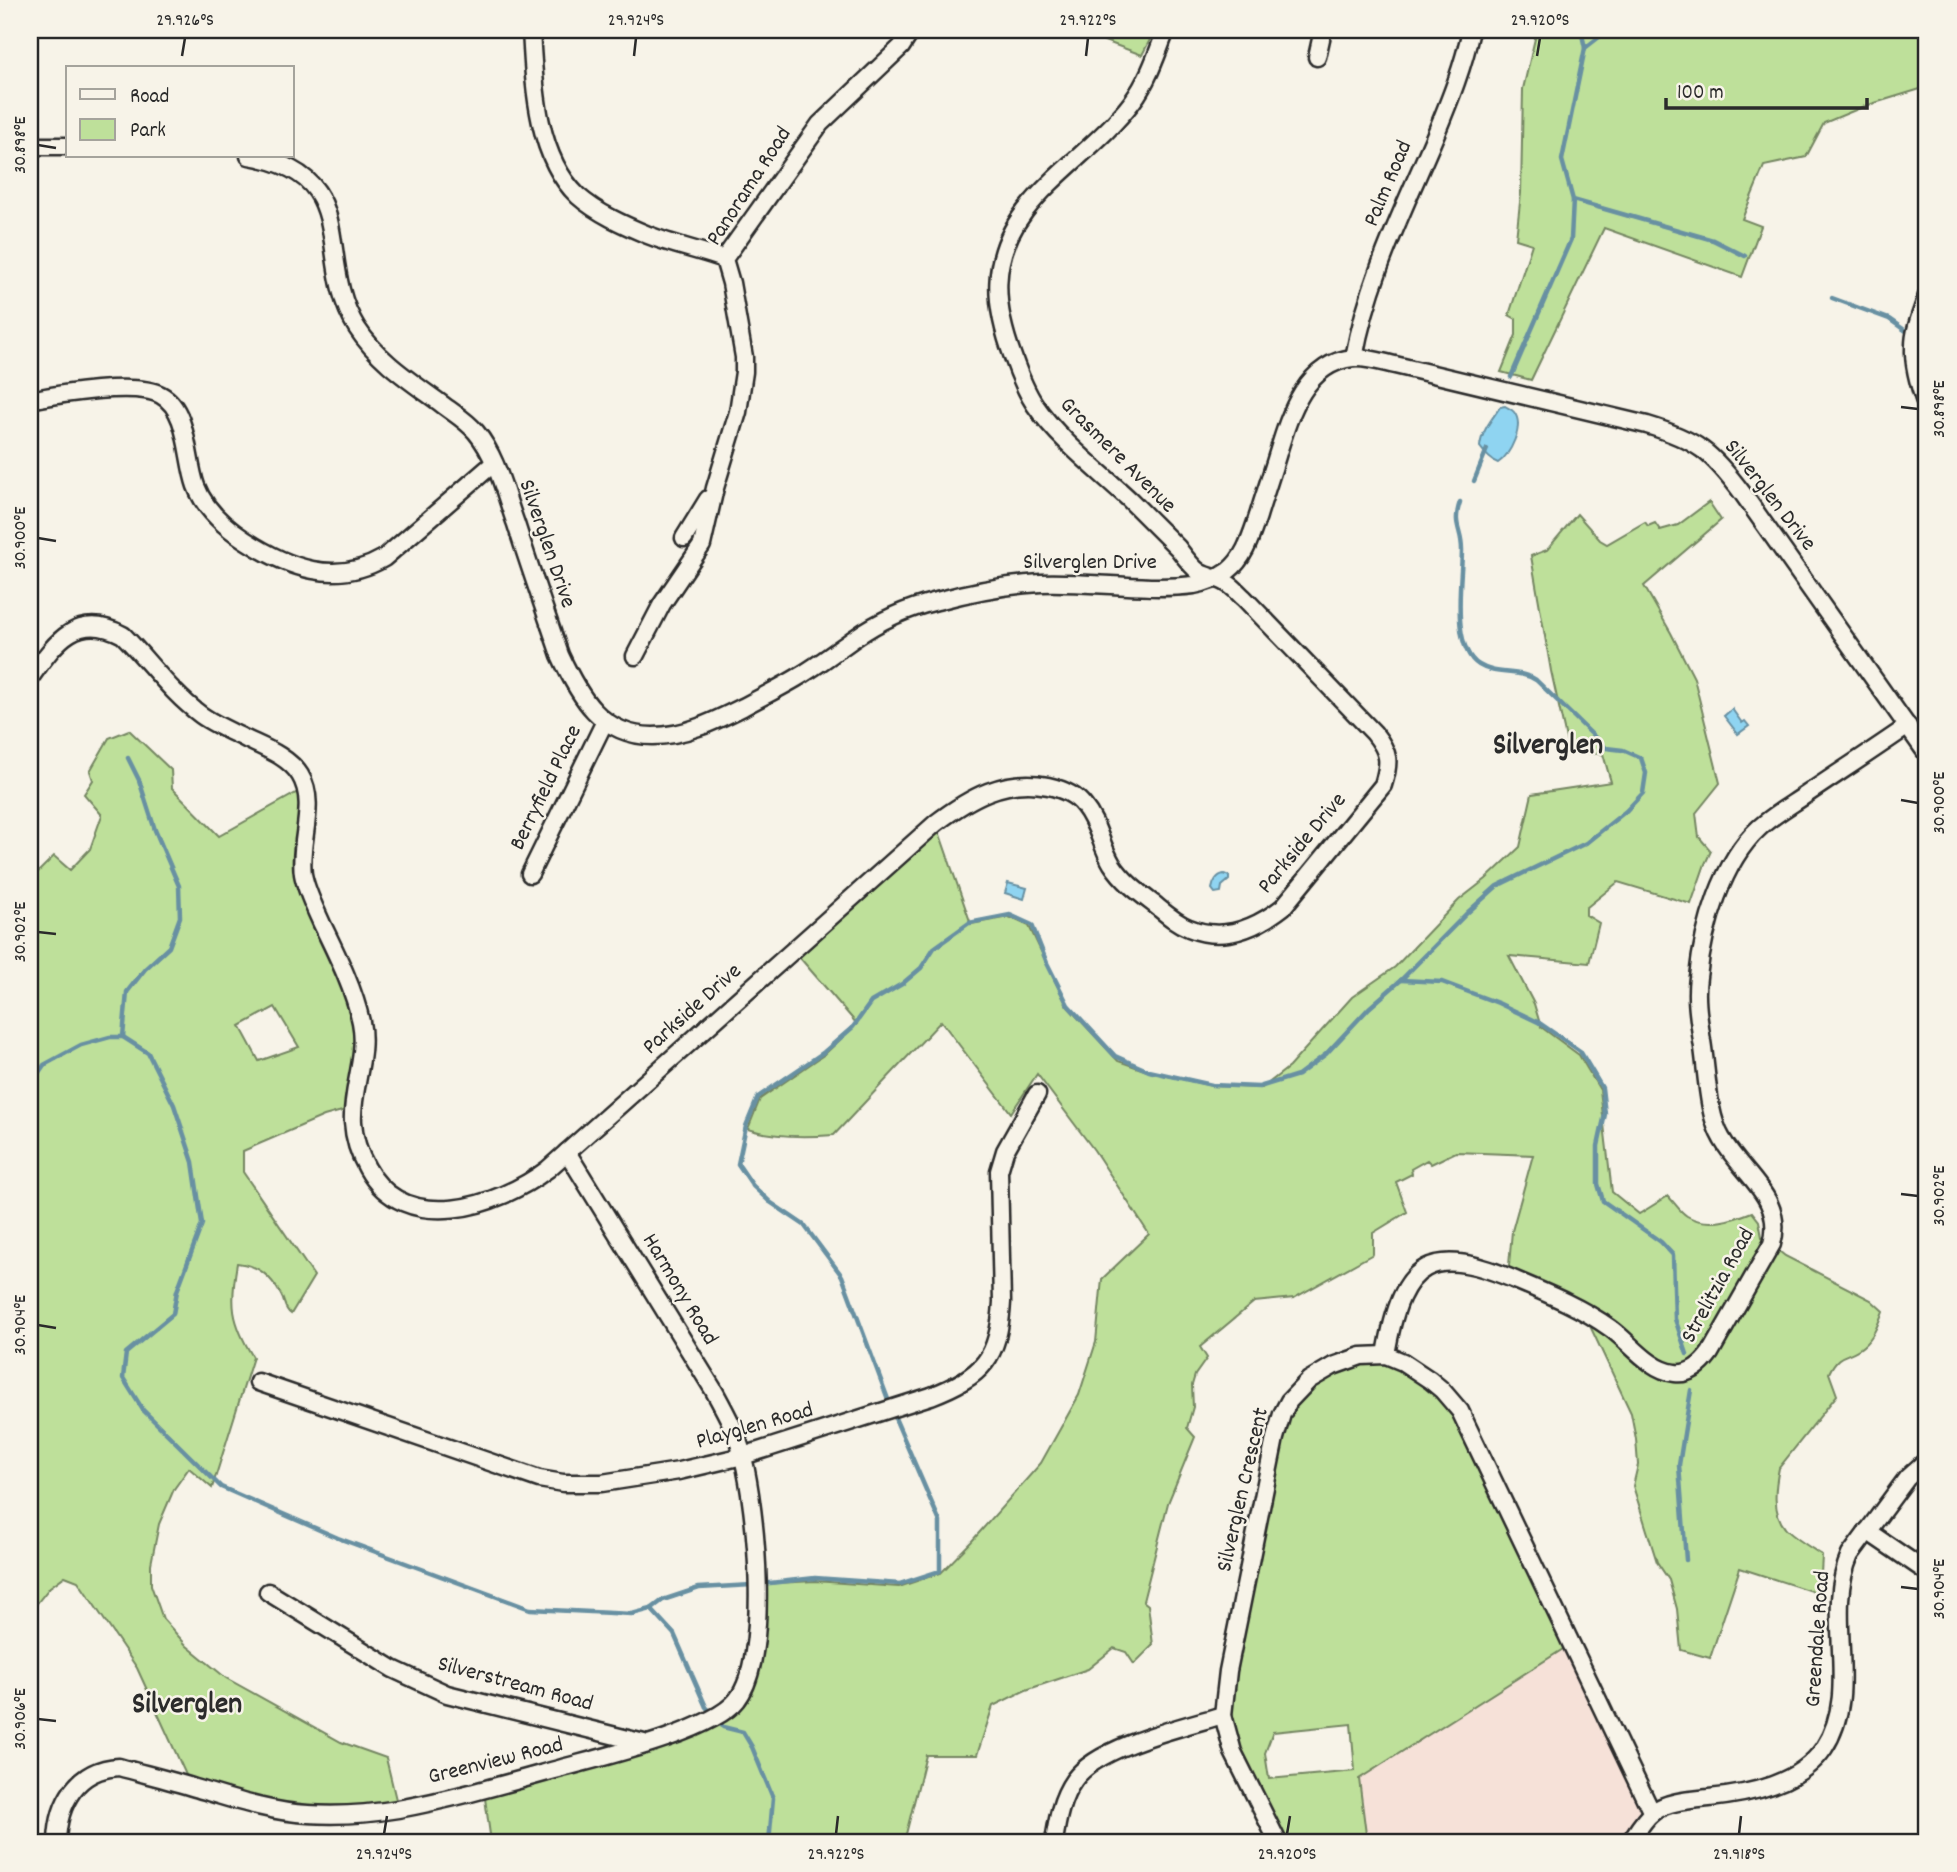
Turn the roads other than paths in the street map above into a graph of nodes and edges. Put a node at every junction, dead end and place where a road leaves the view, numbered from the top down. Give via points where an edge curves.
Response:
1 (531, 30) edge
2 (912, 30) edge
3 (1166, 30) edge
4 (1324, 30) edge
5 (1471, 30) edge
6 (1317, 57) dead end
7 (30, 146) edge
8 (66, 146) edge
9 (256, 158) edge
10 (724, 259) junction
11 (1927, 296) edge
12 (1354, 358) junction
13 (30, 400) edge
14 (1927, 407) edge
15 (494, 463) junction
16 (715, 488) junction
17 (684, 538) dead end
18 (1213, 579) junction
19 (635, 656) dead end
20 (30, 678) edge
21 (605, 721) junction
22 (1908, 726) junction
23 (1927, 754) edge
24 (530, 874) dead end
25 (1037, 1094) dead end
26 (567, 1152) junction
27 (1386, 1355) junction
28 (257, 1382) dead end
29 (743, 1456) junction
30 (1927, 1461) edge
31 (1867, 1531) junction
32 (1927, 1572) edge
33 (268, 1592) dead end
34 (1223, 1715) junction
35 (647, 1743) junction
36 (1653, 1812) junction
37 (57, 1842) edge
38 (1054, 1842) edge
39 (1278, 1842) edge
40 (1630, 1842) edge

1 - 10 street via 534,82 548,149 569,186 601,212 648,235
2 - 10 street, Panorama Road via 901,47 820,124
3 - 18 street, Grasmere Avenue via 1133,100 1023,213 1001,260 998,302 1023,384 1036,406 1199,571
4 - 6 street
5 - 12 street, Palm Road via 1455,88 1381,260
7 - 8 street
9 - 15 street, Silverglen Drive via 286,167 315,188 327,211 342,293 358,328 381,358 466,422
10 - 16 street, Panorama Road via 744,372 738,412
11 - 14 street via 1914,346
12 - 18 street, Silverglen Drive via 1326,367 1300,397 1245,550 1235,564
12 - 22 street, Silverglen Drive via 1647,425 1700,446 1738,487
13 - 15 street via 111,389 159,394 170,401 181,421 196,486 212,512 258,548 287,564 320,572 373,565
15 - 21 street, Silverglen Drive via 560,655 583,699
16 - 17 street, Panorama Road
16 - 19 street, Panorama Road via 702,545 662,604
18 - 21 street, Silverglen Drive via 1172,586 1029,584 939,600 880,623 788,683 695,729 641,735
18 - 26 street, Parkside Drive via 1228,583 1244,598 1374,733 1387,753 1389,764 1382,785 1283,907 1258,924 1232,932 1205,933 1188,927 1121,876 1090,814 1071,794 1034,783 993,789 936,823
20 - 26 street, Parkside Drive via 76,628 113,630 200,714 287,761 300,775 308,803 302,859 305,883 362,1029 353,1108 355,1136 371,1177 387,1194 423,1208 480,1204 530,1183
21 - 24 street, Berryfield Place
22 - 23 street, Silverglen Drive
22 - 27 street, Strelitzia Road via 1759,828 1728,867 1716,900 1697,979 1713,1115 1721,1138 1772,1207 1776,1231 1702,1363 1681,1373 1664,1370 1572,1305 1480,1266 1446,1261 1430,1265 1411,1280 1399,1304
25 - 29 street, Playglen Road via 999,1171 1001,1321 987,1360 959,1385
26 - 29 street, Harmony Road via 713,1389
27 - 34 street, Silverglen Crescent via 1362,1356 1333,1366 1309,1380 1285,1407 1243,1591
27 - 36 street via 1430,1380 1465,1419
28 - 29 street, Playglen Road via 550,1481 602,1483
29 - 35 street, Greenview Road via 757,1569 752,1671 741,1695 724,1712
30 - 31 street, Greendale Road via 1907,1478
31 - 32 street
31 - 36 street, Greendale Road via 1850,1555 1841,1580 1839,1709 1814,1761 1771,1785 1666,1805
33 - 35 street, Silverstream Road via 393,1668 447,1694
34 - 38 street via 1111,1752 1086,1767 1065,1796
34 - 39 street via 1233,1752
35 - 37 street, Greenview Road via 439,1801 353,1814 276,1810 109,1768 91,1774 74,1788 61,1813
36 - 40 street

